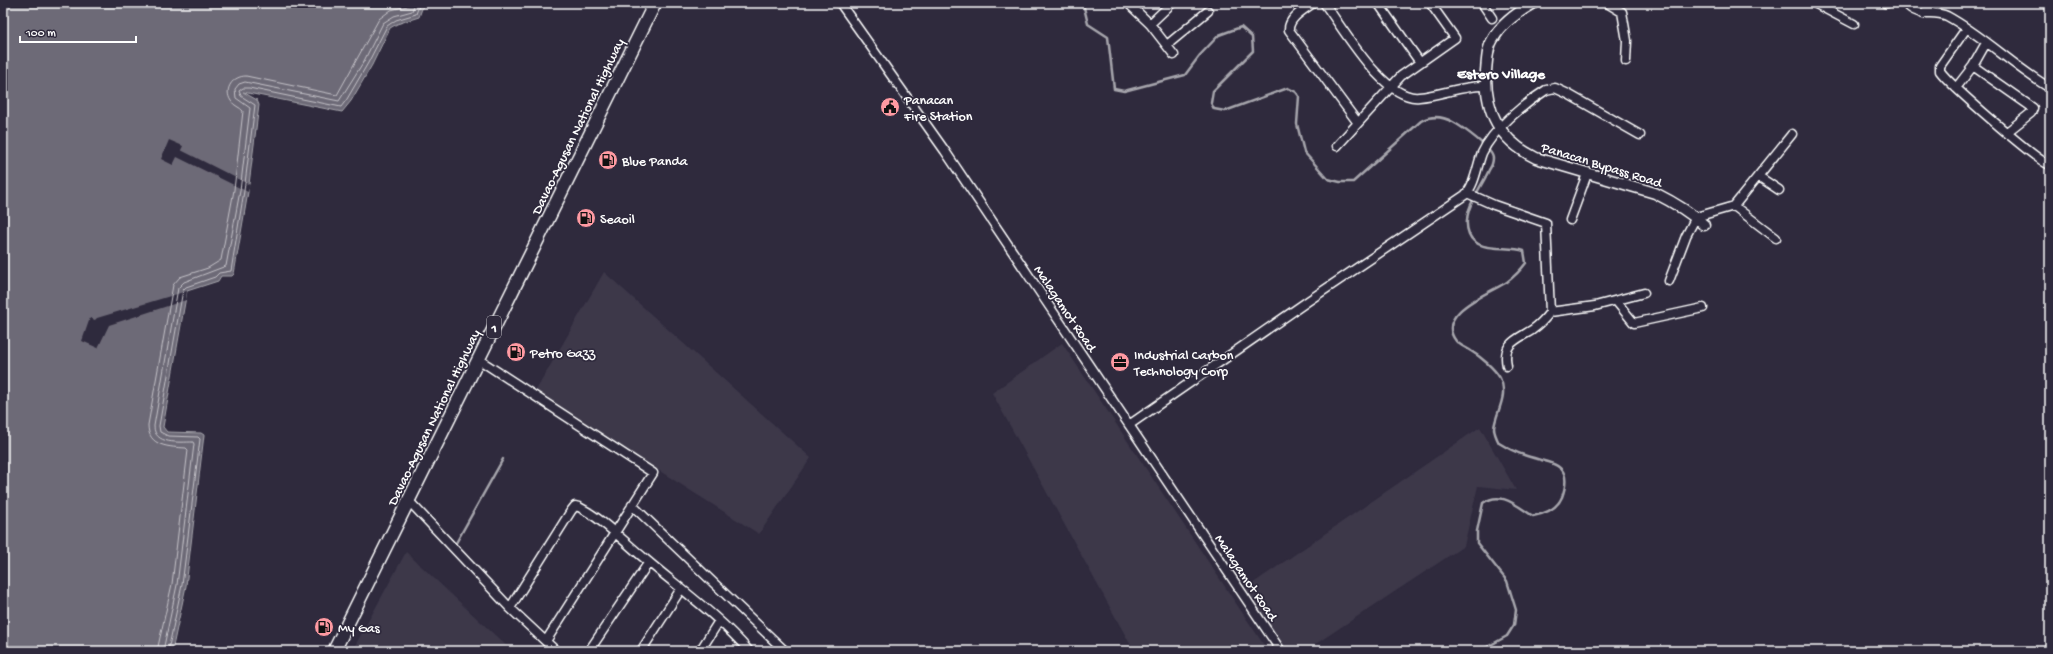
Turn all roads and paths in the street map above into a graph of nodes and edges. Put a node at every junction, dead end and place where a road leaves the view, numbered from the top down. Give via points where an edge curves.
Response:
1 (655, 3) edge
2 (840, 3) edge
3 (1128, 3) edge
4 (1172, 3) edge
5 (1313, 3) edge
6 (1324, 3) edge
7 (1378, 3) edge
8 (1430, 3) edge
9 (1482, 3) edge
10 (1534, 3) edge
11 (1607, 3) edge
12 (1814, 3) edge
13 (1905, 3) edge
14 (1933, 3) edge
15 (1208, 11) dead end
16 (1923, 14) junction
17 (1492, 18) dead end
18 (1150, 24) junction
19 (1854, 24) dead end
20 (1966, 29) junction
21 (1986, 43) junction
22 (1167, 45) junction
23 (1174, 55) dead end
24 (1419, 61) junction
25 (1626, 61) dead end
26 (1973, 66) junction
27 (1390, 86) junction
28 (1486, 86) junction
29 (1956, 88) junction
30 (2050, 88) edge
31 (1358, 123) junction
32 (1499, 128) junction
33 (2006, 132) junction
34 (1792, 134) dead end
35 (1640, 135) dead end
36 (1337, 146) dead end
37 (2050, 165) edge
38 (1587, 174) junction
39 (1758, 176) junction
40 (1779, 190) dead end
41 (1469, 194) junction
42 (1734, 206) junction
43 (1696, 217) junction
44 (1570, 220) dead end
45 (1704, 225) dead end
46 (1776, 238) dead end
47 (1669, 281) dead end
48 (1644, 293) dead end
49 (1616, 301) junction
50 (1703, 308) dead end
51 (1550, 312) junction
52 (478, 359) junction
53 (1507, 366) dead end
54 (1130, 425) junction
55 (409, 501) junction
56 (632, 505) junction
57 (614, 532) junction
58 (649, 562) junction
59 (681, 589) junction
60 (510, 608) junction
61 (719, 621) junction
62 (546, 641) junction
63 (334, 651) edge
64 (556, 651) edge
65 (589, 651) edge
66 (641, 651) edge
67 (700, 651) edge
68 (749, 651) edge
69 (785, 651) edge
70 (1281, 651) edge

1 - 52 highway, Davao-Agusan National Highway / 1
2 - 54 street, Malagamot Road via 945,151
3 - 18 street
4 - 18 street
5 - 31 street via 1291,21 1289,30
6 - 27 street via 1376,74
7 - 24 street
8 - 24 street via 1455,38
9 - 17 street
10 - 28 main road, Panacan Bypass Road via 1500,28 1492,39 1487,61
11 - 25 street via 1622,12 1627,41
12 - 19 street
13 - 16 street via 1912,10
14 - 16 street
15 - 22 street
16 - 20 street via 1945,16
18 - 22 street
20 - 21 street
20 - 29 street via 1939,69
21 - 26 street
21 - 30 street via 2026,74
22 - 23 street
24 - 27 street
26 - 29 street
26 - 33 street via 2033,108 2031,113
27 - 28 street via 1416,97 1469,86
27 - 31 street
28 - 32 main road, Panacan Bypass Road via 1491,110
29 - 33 street
31 - 36 street
32 - 35 street via 1540,94 1550,88 1556,88
32 - 38 main road, Panacan Bypass Road via 1510,142 1527,154
32 - 41 street via 1483,152
33 - 37 street
34 - 39 street
38 - 43 main road, Panacan Bypass Road via 1655,193 1678,204
38 - 44 street
39 - 40 street
39 - 42 street
41 - 51 street via 1546,223
41 - 54 street
42 - 43 street
42 - 46 street
43 - 45 main road, Panacan Bypass Road
43 - 47 street
48 - 49 street
49 - 50 street via 1634,323
49 - 51 street
51 - 53 street via 1533,329 1511,343 1506,352
52 - 55 highway, Davao-Agusan National Highway / 1
52 - 56 street via 653,473
54 - 70 street, Malagamot Road
55 - 60 street
55 - 63 highway, Davao-Agusan National Highway / 1
56 - 57 street
56 - 69 street
57 - 58 street
57 - 60 street via 584,509 575,506
57 - 62 street
58 - 59 street
58 - 65 street
59 - 61 street
59 - 66 street
60 - 62 street
61 - 67 street
61 - 68 street
62 - 64 street

